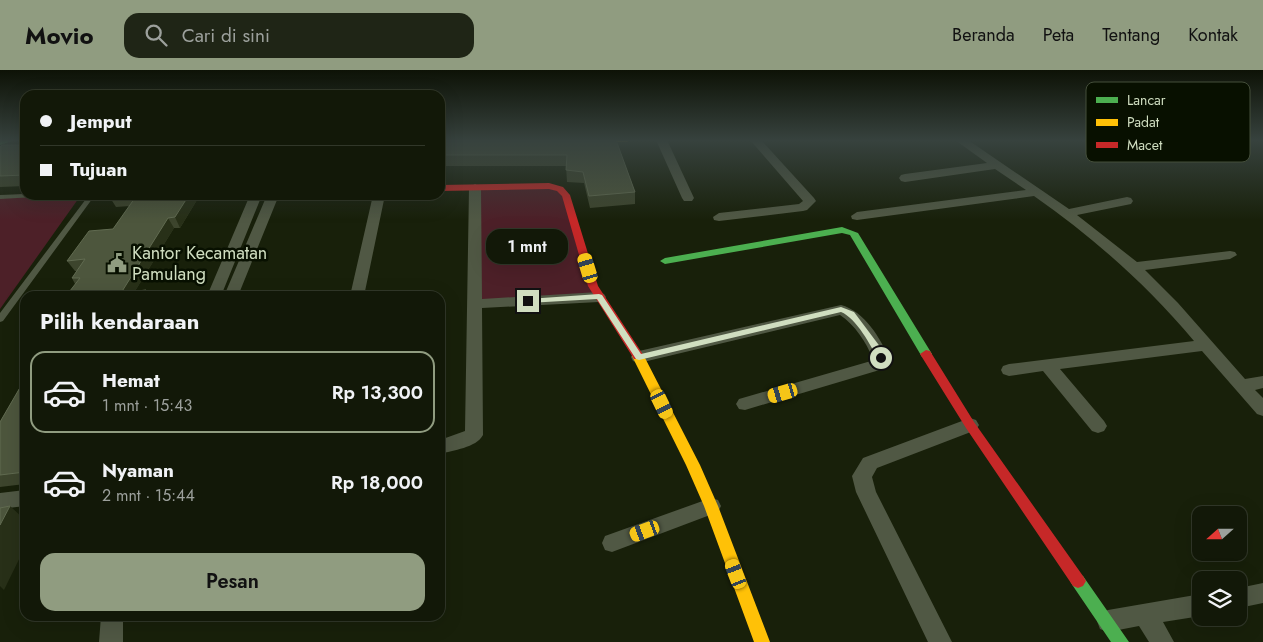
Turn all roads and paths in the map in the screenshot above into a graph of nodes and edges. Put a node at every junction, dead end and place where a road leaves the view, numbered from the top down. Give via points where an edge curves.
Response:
1 (673, 167) edge
2 (779, 167) edge
3 (986, 167) edge
4 (1000, 167) edge
5 (905, 178) dead end
6 (445, 188) edge
7 (475, 188) junction
8 (1036, 192) junction
9 (20, 196) edge
10 (0, 197) edge
11 (688, 198) dead end
12 (88, 200) edge
13 (254, 200) edge
14 (271, 200) edge
15 (379, 200) edge
16 (1127, 201) dead end
17 (1066, 213) junction
18 (857, 216) dead end
19 (719, 217) dead end
20 (252, 246) junction
21 (235, 248) junction
22 (1230, 255) dead end
23 (665, 261) dead end
24 (1134, 267) junction
25 (21, 291) edge
26 (216, 291) edge
27 (233, 291) edge
28 (358, 291) edge
29 (20, 292) edge
30 (599, 297) junction
31 (475, 304) junction
32 (0, 319) edge
33 (1204, 345) junction
34 (639, 357) junction
35 (1047, 365) junction
36 (1009, 370) dead end
37 (1263, 382) edge
38 (1241, 386) junction
39 (745, 404) dead end
40 (1263, 409) edge
41 (970, 424) junction
42 (1098, 426) dead end
43 (445, 445) edge
44 (20, 499) edge
45 (0, 501) edge
46 (711, 506) junction
47 (612, 543) dead end
48 (1263, 594) edge
49 (1247, 597) edge
50 (1192, 607) edge
51 (1145, 615) junction
52 (112, 621) edge
53 (1108, 621) junction
54 (111, 642) edge
55 (762, 642) edge
56 (940, 642) edge
57 (1121, 642) edge
58 (1162, 642) edge

1 - 11 street
2 - 19 street via 810,201 803,207
3 - 5 street
4 - 8 street
6 - 7 street
7 - 30 street via 548,186 560,189 566,195
7 - 31 street
8 - 17 street
8 - 18 street
9 - 10 lane
12 - 25 lane
13 - 21 street
14 - 20 street
15 - 28 street
16 - 17 street
17 - 24 street
20 - 21 street
20 - 27 street
21 - 26 street
22 - 24 street
23 - 41 street via 842,230 853,233
24 - 33 street
29 - 32 lane
30 - 31 street
30 - 34 street
31 - 43 street via 474,435
33 - 35 street
33 - 38 street
34 - 39 street via 841,310 851,313 881,358 877,365
34 - 46 street
35 - 36 street
35 - 42 street
37 - 38 street
38 - 40 street
41 - 53 street
41 - 56 street via 870,463 862,476 866,492
44 - 45 street
46 - 47 street
46 - 55 street
48 - 49 street
50 - 51 street
51 - 53 street
51 - 58 street
52 - 54 street
53 - 57 street

